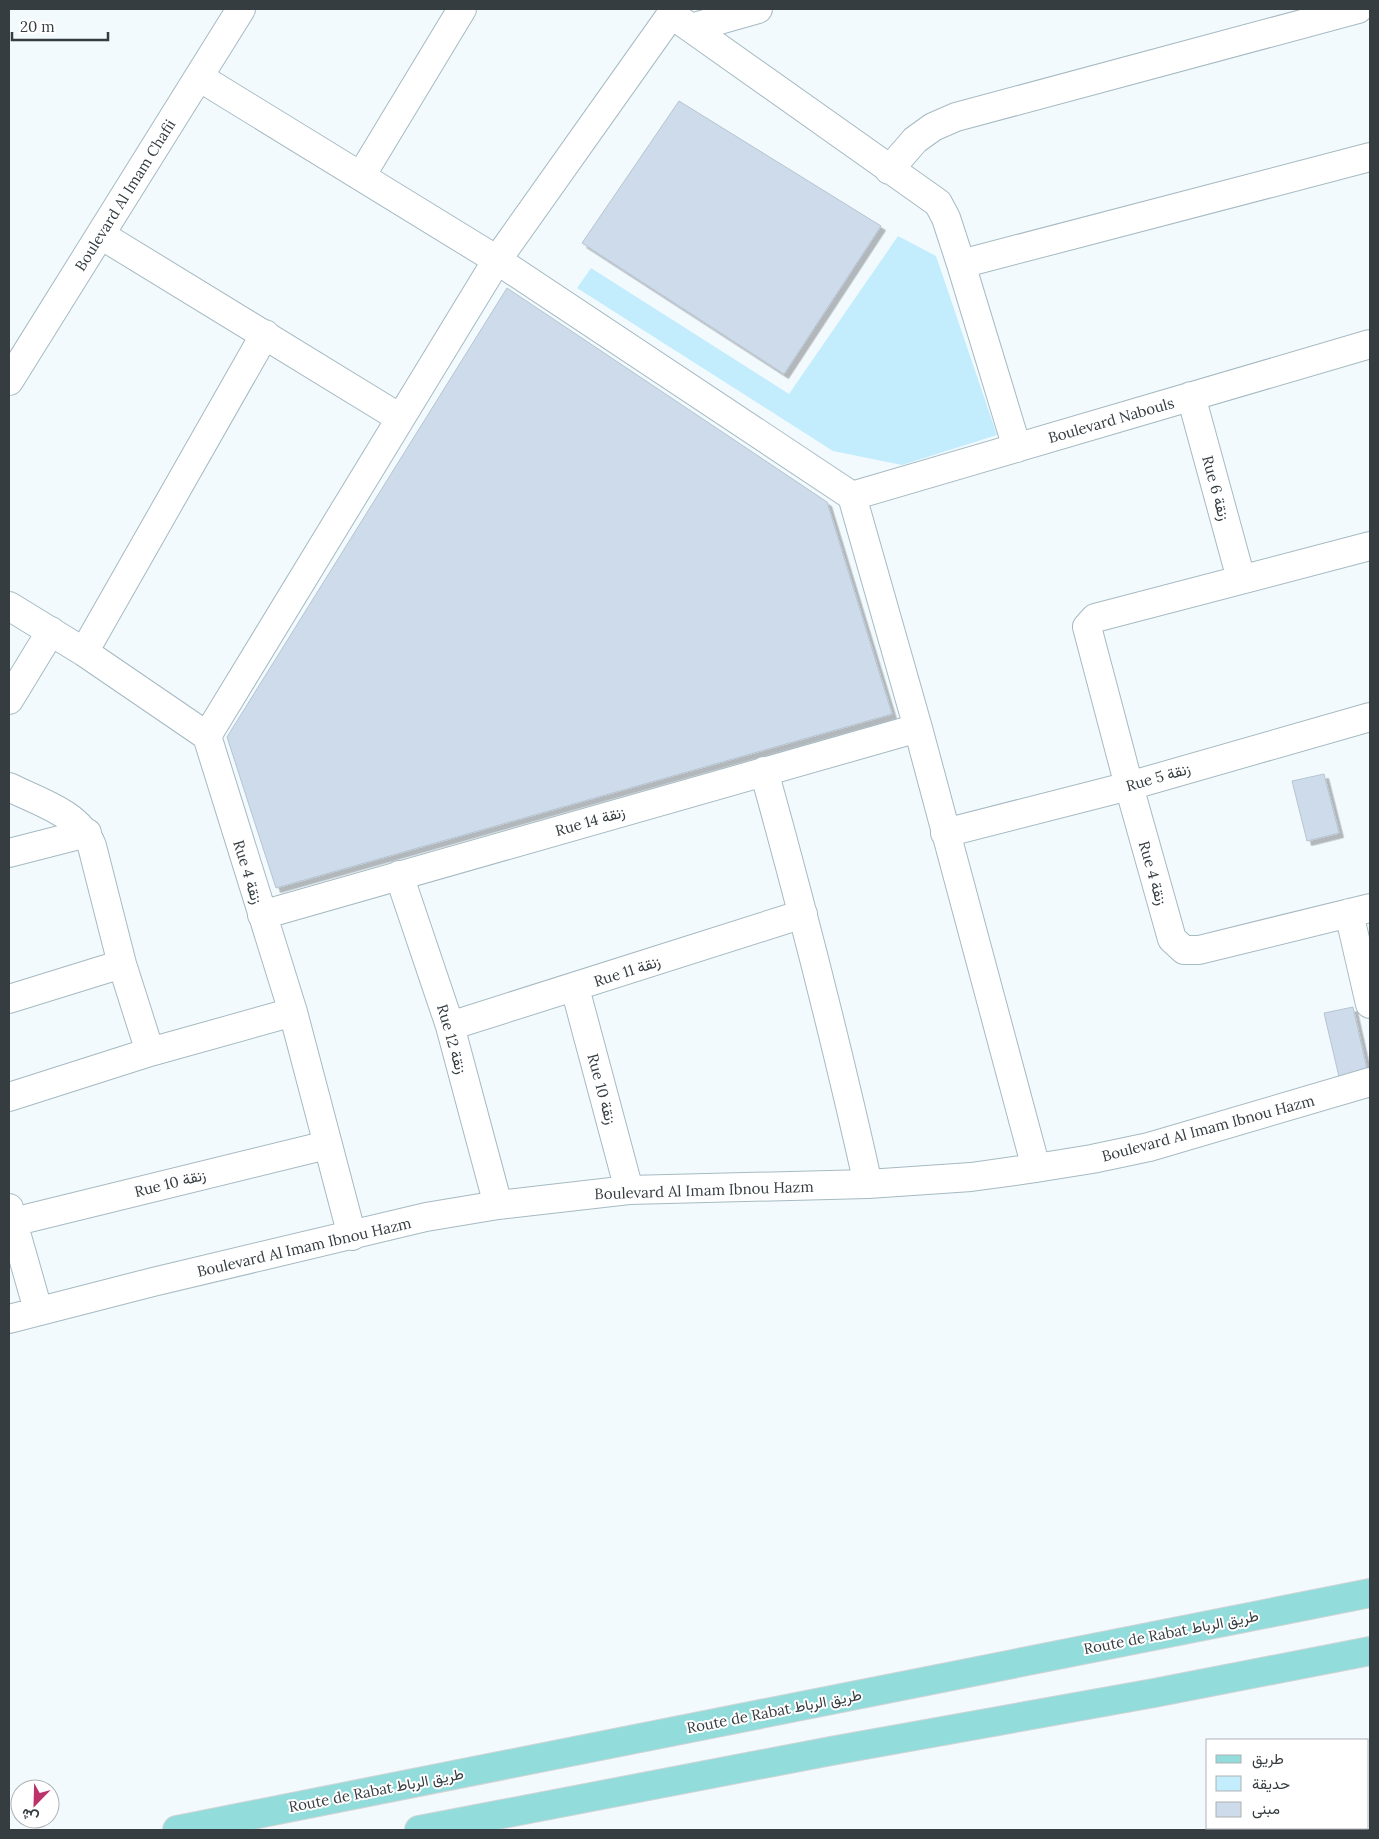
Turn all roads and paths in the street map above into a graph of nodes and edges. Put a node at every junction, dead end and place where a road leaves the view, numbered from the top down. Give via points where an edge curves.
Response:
1 (242, 9) edge
2 (462, 9) edge
3 (758, 9) edge
4 (1358, 9) edge
5 (679, 17) edge
6 (199, 77) junction
7 (1370, 157) edge
8 (890, 170) junction
9 (360, 176) junction
10 (101, 235) junction
11 (497, 260) junction
12 (961, 264) junction
13 (265, 334) junction
14 (1370, 344) edge
15 (10, 374) edge
16 (1191, 396) junction
17 (400, 418) junction
18 (1017, 448) junction
19 (852, 496) junction
20 (1370, 546) edge
21 (1241, 579) junction
22 (9, 606) edge
23 (51, 631) junction
24 (84, 652) junction
25 (9, 700) edge
26 (1370, 717) edge
27 (918, 728) junction
28 (207, 736) junction
29 (764, 771) junction
30 (1129, 786) junction
31 (9, 787) edge
32 (945, 832) junction
33 (87, 833) junction
34 (9, 854) edge
35 (399, 875) junction
36 (1360, 911) edge
37 (803, 914) junction
38 (262, 915) junction
39 (122, 964) junction
40 (575, 988) junction
41 (9, 999) edge
42 (1370, 1004) edge
43 (292, 1012) junction
44 (450, 1026) junction
45 (150, 1052) junction
46 (1370, 1082) edge
47 (9, 1097) edge
48 (327, 1145) junction
49 (1036, 1168) junction
50 (868, 1184) junction
51 (628, 1190) junction
52 (498, 1205) junction
53 (11, 1215) edge
54 (352, 1236) junction
55 (38, 1310) junction
56 (9, 1319) edge
57 (1370, 1593) edge
58 (1370, 1651) edge
59 (498, 1823) edge
60 (177, 1830) edge
61 (419, 1830) edge

1 - 6 street, Boulevard Al Imam Chafii
2 - 9 street
3 - 5 street
4 - 8 street via 956,117 933,127 915,140
5 - 8 street
5 - 11 street
6 - 9 street
6 - 10 street, Boulevard Al Imam Chafii
7 - 12 street
8 - 12 street via 938,203
9 - 11 street
10 - 13 street
10 - 15 street, Boulevard Al Imam Chafii
11 - 17 street
11 - 19 street
12 - 18 street
13 - 17 street
13 - 24 street
14 - 16 street, Boulevard Nabouls
16 - 18 street, Boulevard Nabouls
16 - 21 street, Rue 6 زنقة
17 - 28 street
18 - 19 street, Boulevard Nabouls
19 - 27 street
20 - 21 street
21 - 30 street, Rue 4 زنقة via 1095,618 1087,627
22 - 23 street
23 - 24 street
23 - 25 street
24 - 28 street
26 - 30 street, Rue 5 زنقة
27 - 29 street, Rue 14 زنقة
27 - 32 street
28 - 38 street, Rue 4 زنقة
29 - 35 street, Rue 14 زنقة
29 - 37 street
30 - 32 street, Rue 5 زنقة
30 - 36 street, Rue 4 زنقة via 1172,939 1184,950 1199,950
31 - 33 street via 73,820
32 - 49 street
33 - 34 street
33 - 39 street
35 - 38 street, Rue 14 زنقة
35 - 44 street, Rue 12 زنقة
36 - 42 street, Rue 4 زنقة
37 - 40 street, Rue 11 زنقة
37 - 50 street
38 - 43 street, Rue 4 زنقة
39 - 41 street
39 - 45 street
40 - 44 street, Rue 11 زنقة
40 - 51 street, Rue 10 زنقة
43 - 45 street
43 - 48 street, Rue 4 زنقة
44 - 52 street, Rue 12 زنقة
45 - 47 street
46 - 49 street, Boulevard Al Imam Ibnou Hazm via 1149,1147
48 - 53 street, Rue 10 زنقة
48 - 54 street, Rue 4 زنقة
49 - 50 street, Boulevard Al Imam Ibnou Hazm via 971,1177
50 - 51 street, Boulevard Al Imam Ibnou Hazm
51 - 52 street, Boulevard Al Imam Ibnou Hazm
52 - 54 street, Boulevard Al Imam Ibnou Hazm via 426,1217
53 - 55 street
54 - 55 street, Boulevard Al Imam Ibnou Hazm
55 - 56 street, Boulevard Al Imam Ibnou Hazm
57 - 60 main road, Route de Rabat طريق الرباط
58 - 59 main road via 831,1751
59 - 61 main road

